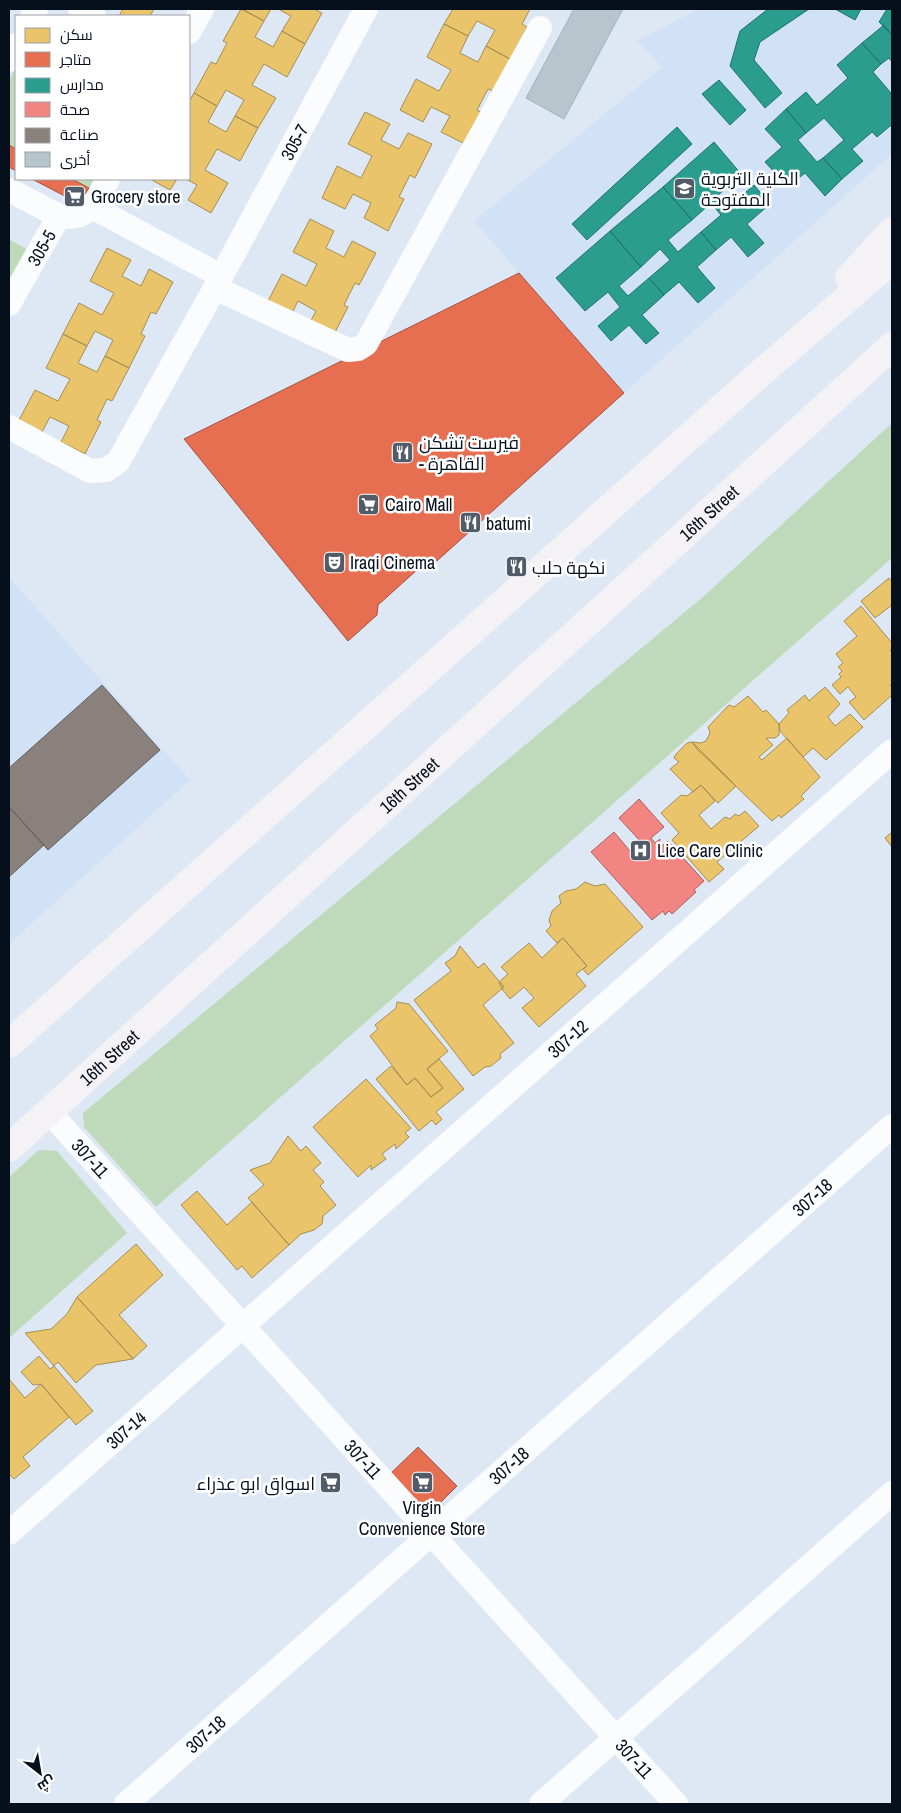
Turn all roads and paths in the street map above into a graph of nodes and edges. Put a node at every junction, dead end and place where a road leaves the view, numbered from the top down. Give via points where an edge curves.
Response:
1 (80, 9) edge
2 (202, 9) edge
3 (366, 9) edge
4 (92, 15) edge
5 (540, 28) dead end
6 (190, 30) edge
7 (15, 48) edge
8 (9, 60) edge
9 (107, 180) edge
10 (9, 190) edge
11 (76, 213) junction
12 (892, 231) edge
13 (892, 260) edge
14 (218, 282) junction
15 (9, 304) edge
16 (892, 346) edge
17 (892, 364) edge
18 (764, 371) junction
19 (810, 422) junction
20 (9, 427) edge
21 (892, 751) edge
22 (9, 1044) edge
23 (49, 1112) junction
24 (892, 1126) edge
25 (9, 1148) edge
26 (242, 1326) junction
27 (892, 1493) edge
28 (9, 1533) edge
29 (431, 1534) junction
30 (616, 1738) junction
31 (126, 1804) edge
32 (541, 1804) edge
33 (676, 1804) edge

1 - 4 street
2 - 6 street
3 - 14 street, 305-7
5 - 14 street via 366,344 348,350
7 - 8 street
9 - 11 street, 305-5
10 - 11 street
11 - 14 street
11 - 15 street, 305-5
12 - 18 main road
13 - 18 main road
14 - 20 street, 305-7 via 118,462 112,467 101,472 90,471
16 - 19 main road
17 - 19 main road
18 - 22 main road
19 - 23 main road, 16th Street
21 - 26 street, 307-12
23 - 25 main road, 16th Street
23 - 26 street, 307-11
24 - 29 street, 307-18
26 - 28 street, 307-14
26 - 29 street, 307-11
27 - 30 street
29 - 30 street, 307-11
29 - 31 street, 307-18
30 - 32 street
30 - 33 street, 307-11

